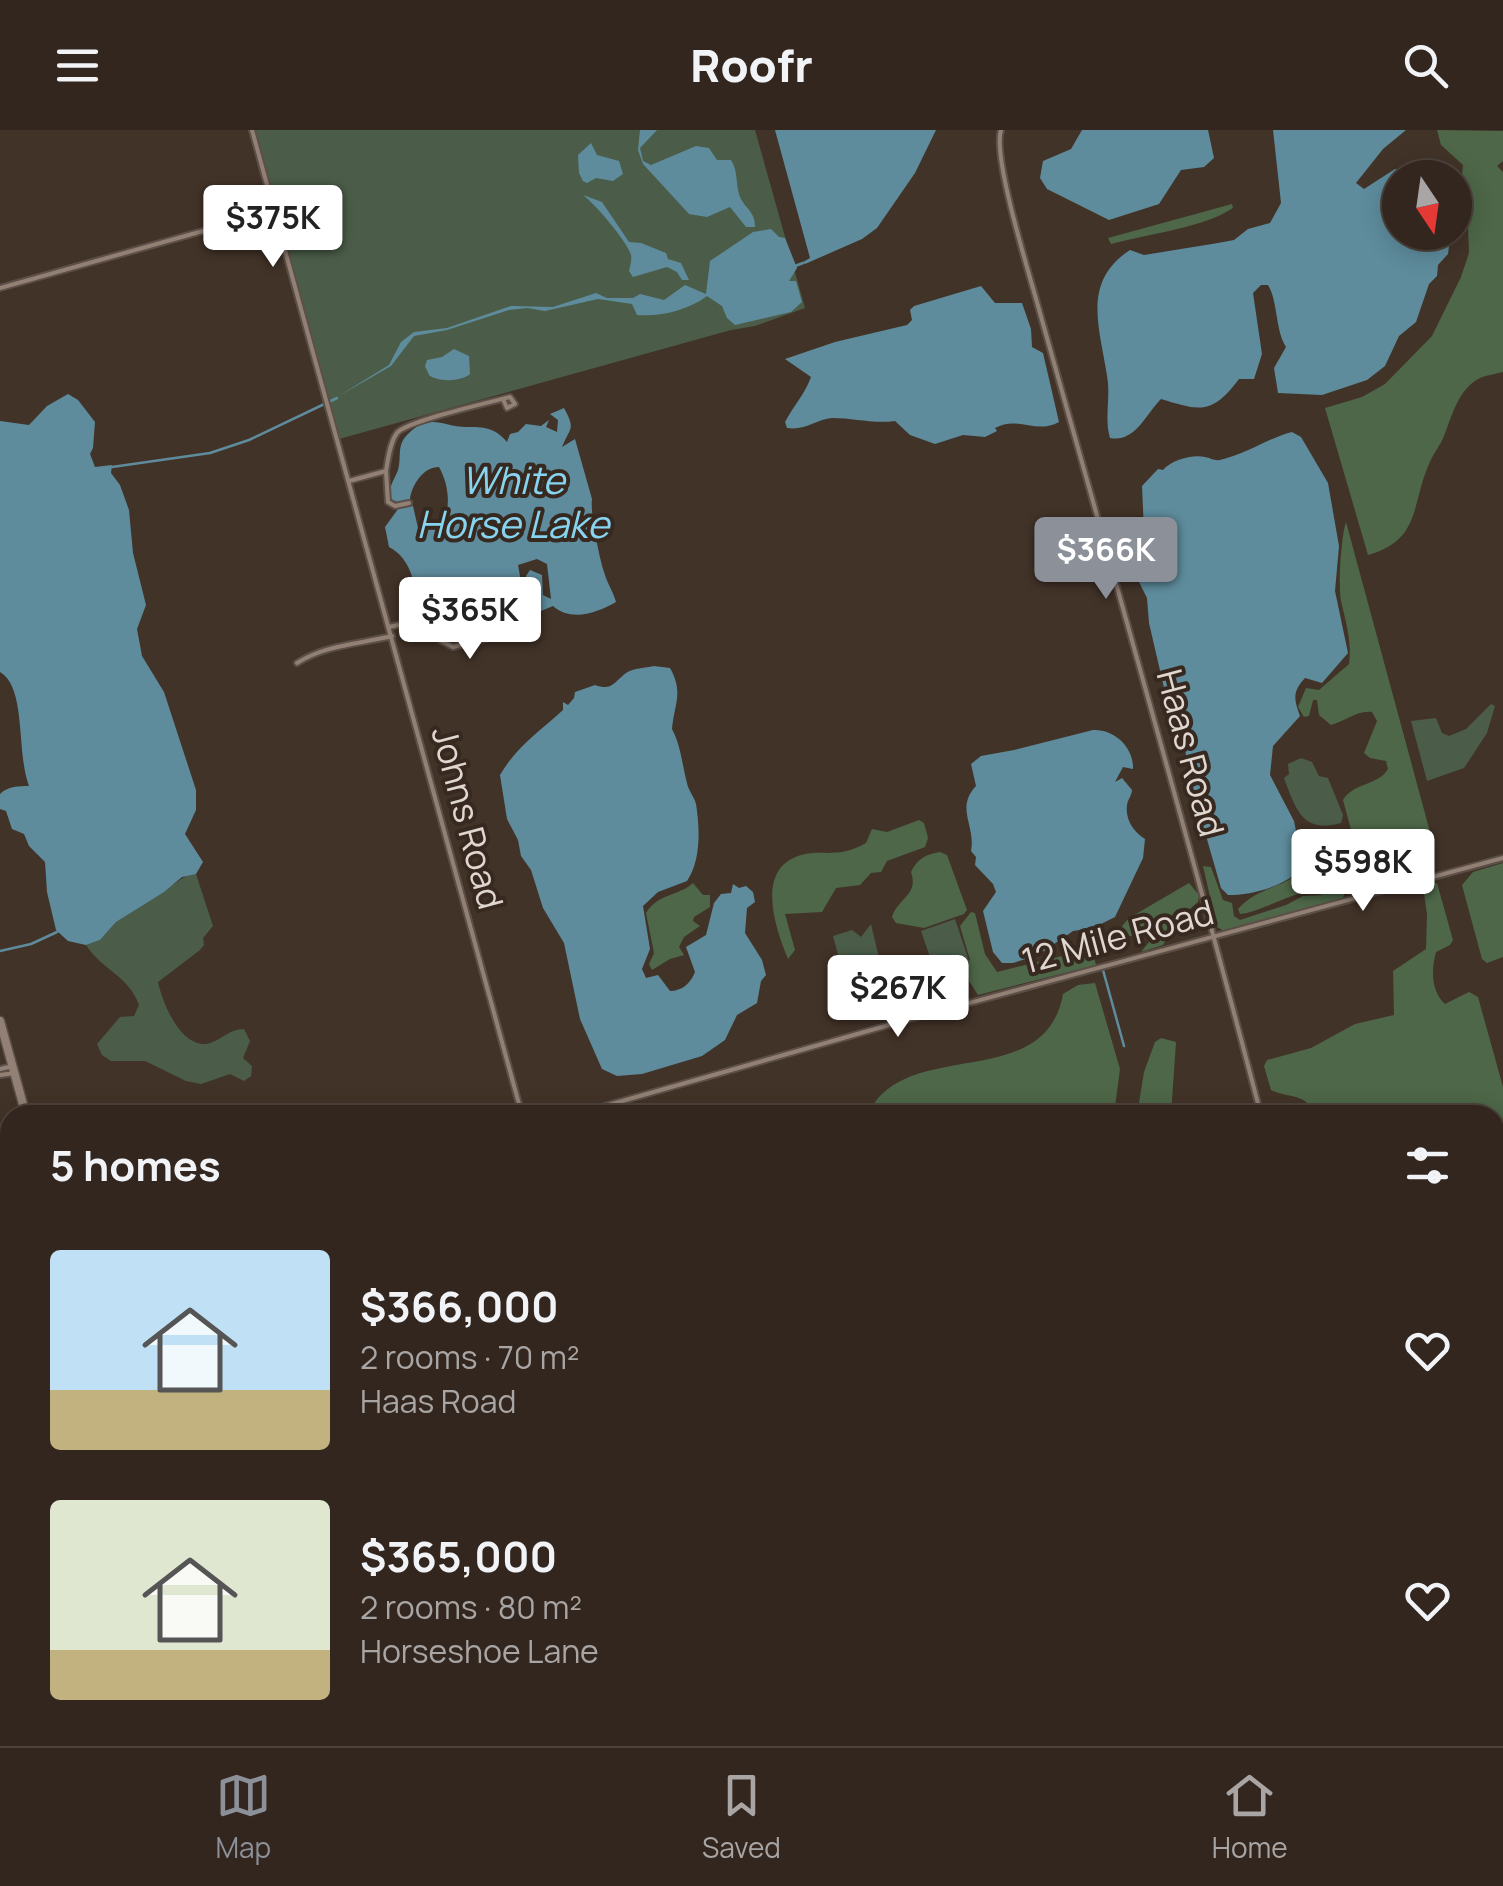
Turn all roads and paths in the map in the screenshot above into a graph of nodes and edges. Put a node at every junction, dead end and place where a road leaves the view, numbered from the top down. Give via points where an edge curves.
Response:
1 (252, 130) edge
2 (1001, 132) edge
3 (274, 211) junction
4 (0, 288) edge
5 (502, 399) dead end
6 (386, 470) junction
7 (349, 481) junction
8 (409, 503) dead end
9 (510, 619) dead end
10 (389, 628) junction
11 (392, 636) junction
12 (297, 663) dead end
13 (1503, 858) edge
14 (1214, 937) junction
15 (0, 1020) edge
16 (14, 1070) junction
17 (0, 1072) edge
18 (23, 1105) edge
19 (519, 1105) edge
20 (608, 1105) edge
21 (1258, 1105) edge

1 - 3 street, Johns Road
2 - 14 street, Haas Road via 998,145 1018,233
3 - 4 street
3 - 7 street, Johns Road
5 - 6 street via 401,428
6 - 7 street
6 - 8 street via 388,502
7 - 10 street, Johns Road
9 - 10 street via 510,633 460,647 441,641 426,619
10 - 11 street, Johns Road
11 - 12 street
11 - 19 street, Johns Road
13 - 14 street, 12 Mile Road
14 - 20 street, 12 Mile Road
14 - 21 street, Haas Road
15 - 16 street
16 - 17 street
16 - 18 street

